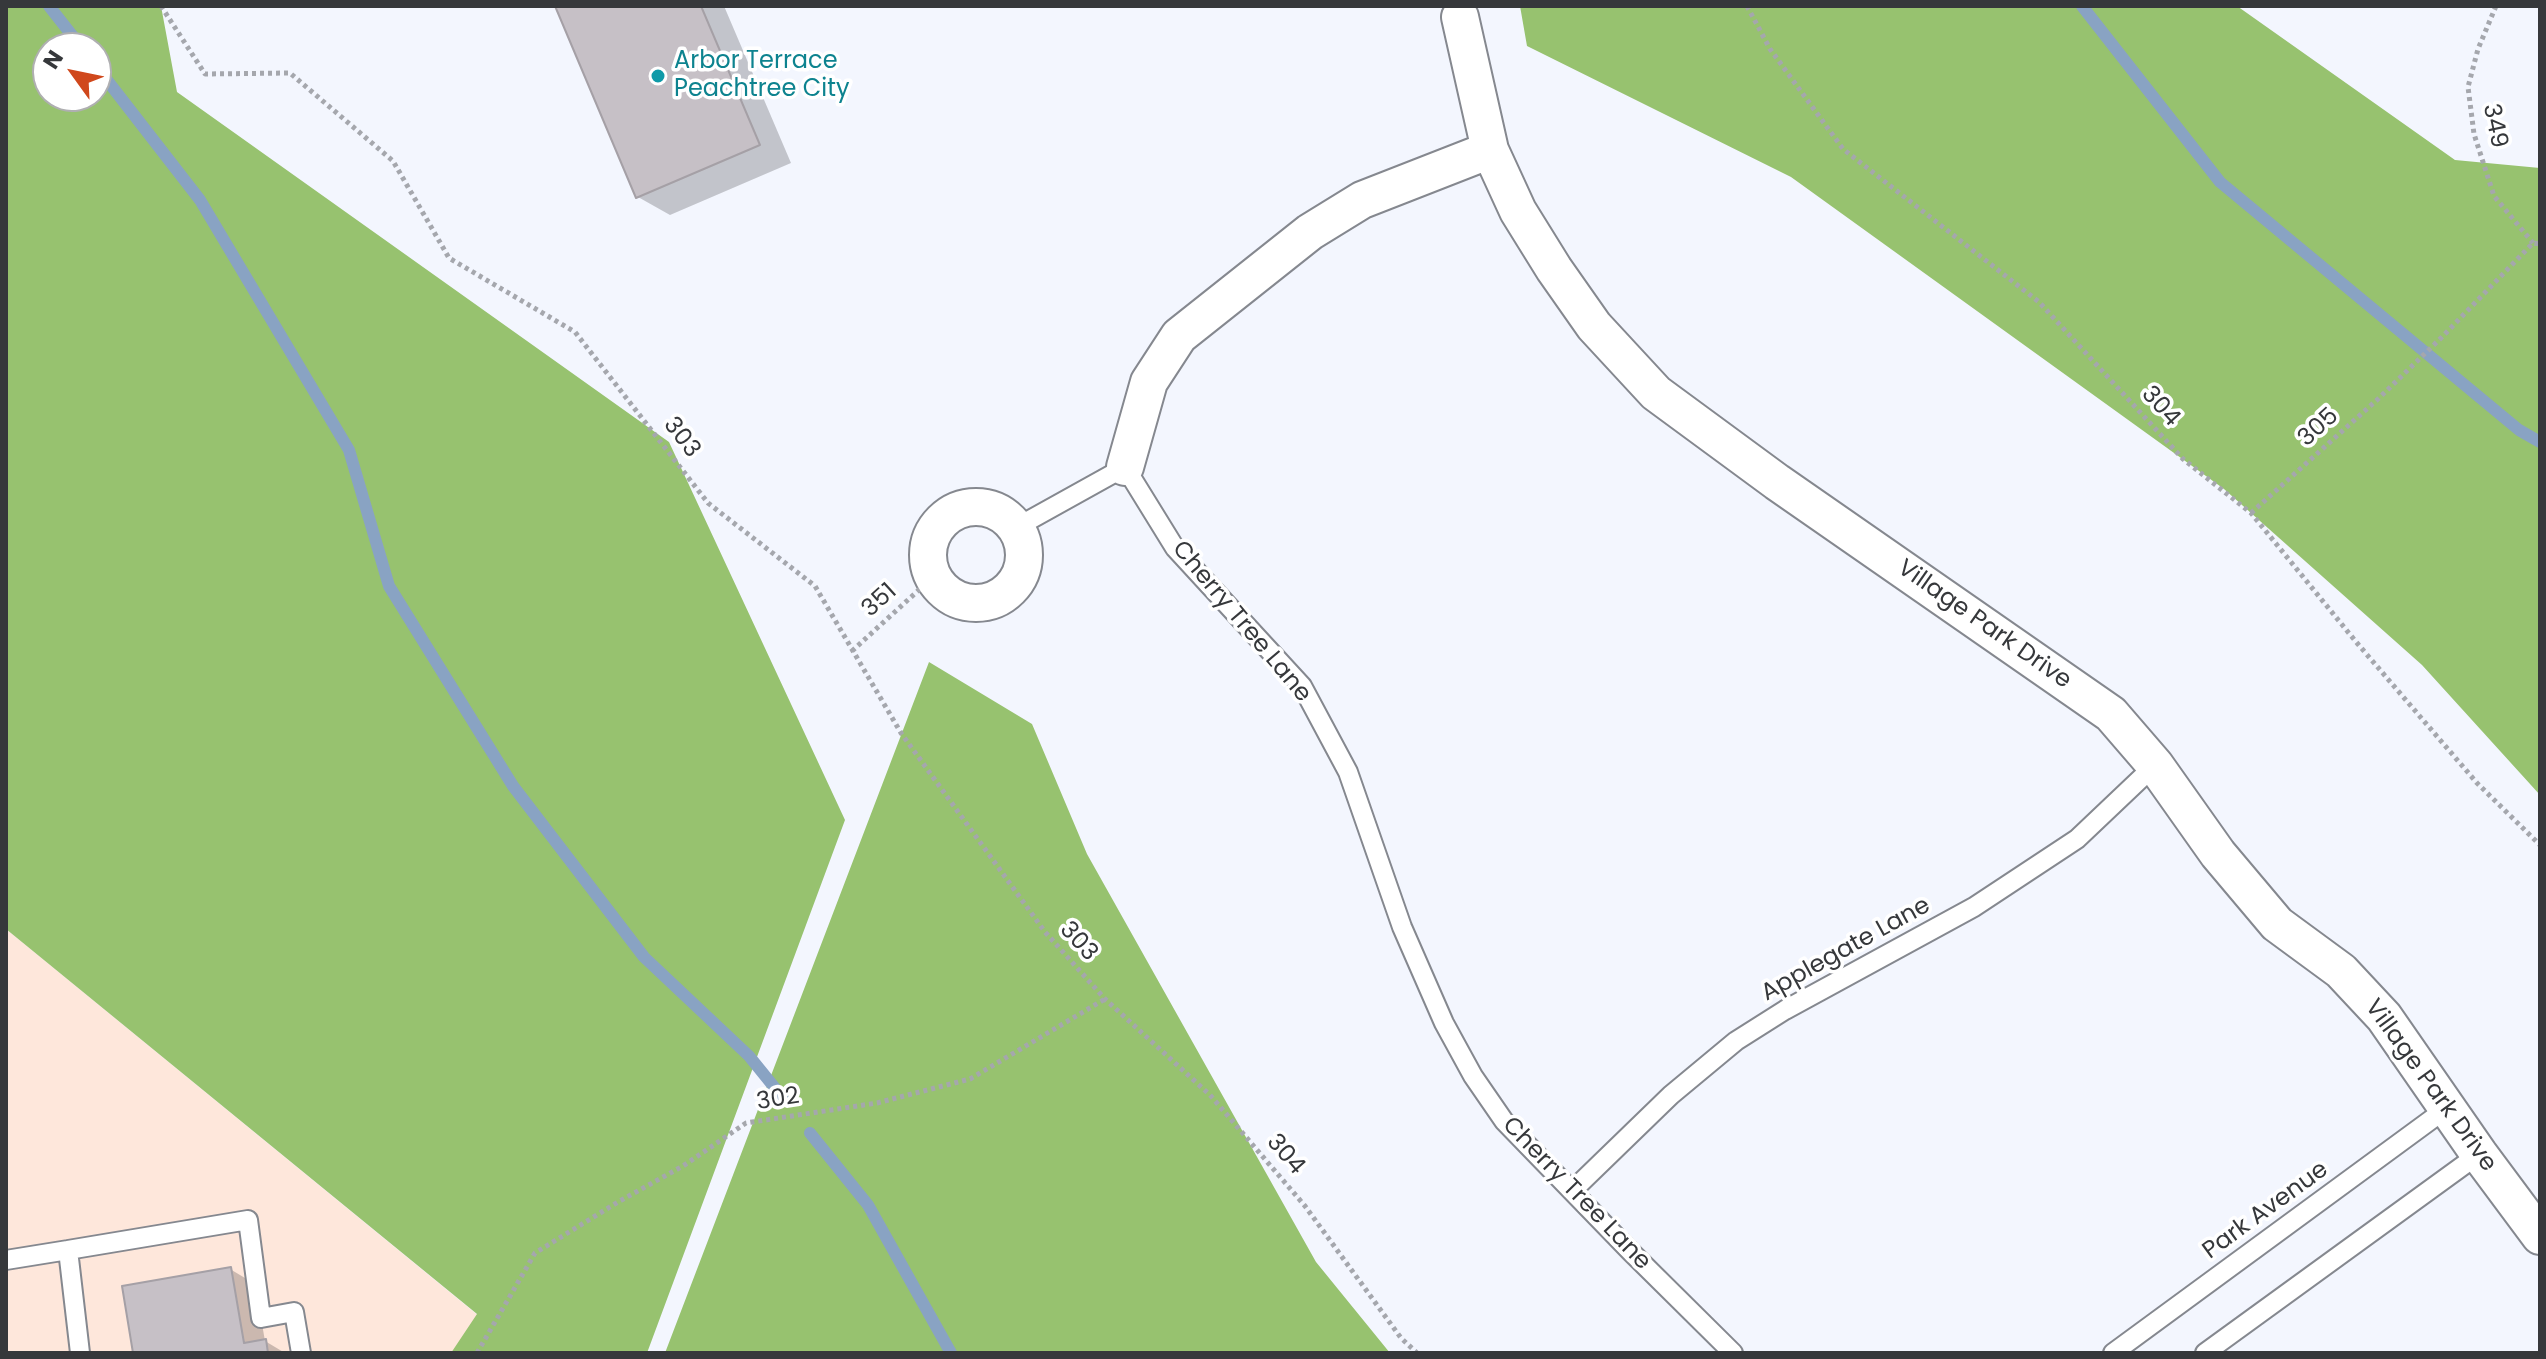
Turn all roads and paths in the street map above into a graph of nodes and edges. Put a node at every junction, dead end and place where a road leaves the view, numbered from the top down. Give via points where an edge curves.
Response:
1 (161, 6) edge
2 (1747, 6) edge
3 (2496, 6) edge
4 (1459, 10) edge
5 (1490, 150) junction
6 (2537, 244) edge
7 (1125, 467) junction
8 (2251, 513) junction
9 (1017, 527) junction
10 (933, 577) junction
11 (852, 651) junction
12 (2155, 765) junction
13 (2540, 845) edge
14 (1105, 999) junction
15 (2447, 1108) junction
16 (2479, 1154) junction
17 (1572, 1191) junction
18 (2540, 1236) edge
19 (68, 1250) junction
20 (6, 1260) edge
21 (80, 1353) edge
22 (301, 1353) edge
23 (477, 1353) edge
24 (1417, 1353) edge
25 (1733, 1353) edge
26 (2113, 1353) edge
27 (2205, 1353) edge

1 - 11 path, 303 via 205,74 290,73 393,161 449,258 575,332 708,503 815,586
2 - 8 path, 304 via 1770,49 1843,149 2039,302 2183,459
3 - 6 path, 349 via 2468,87 2474,134 2494,196
4 - 5 street, Village Park Drive
5 - 7 street via 1362,200 1310,232 1179,336 1149,382
5 - 12 street, Village Park Drive via 1518,211 1554,269 1594,326 1656,393 2111,714
6 - 8 path, 305
7 - 9 lane
7 - 17 lane, Cherry Tree Lane via 1175,548 1302,686 1348,772 1402,927 1444,1023 1504,1121
8 - 13 path, 304 via 2477,783
9 - 10 street via 991,509 974,506 945,518 928,546
9 - 10 street via 1025,558 1013,587 1001,597 978,603 954,599
10 - 11 path, 351
11 - 14 path, 303 via 901,733 1045,932
12 - 15 street, Village Park Drive via 2218,854 2277,924 2341,971 2384,1017
12 - 17 lane, Applegate Lane via 2077,839 1987,898 1736,1041 1671,1095
14 - 23 path, 302 via 970,1079 877,1103 746,1123 535,1253
14 - 24 path, 304 via 1210,1095 1305,1206
15 - 16 street, Village Park Drive
15 - 26 lane, Park Avenue
16 - 18 street, Village Park Drive
16 - 27 lane
17 - 25 lane, Cherry Tree Lane
19 - 20 lane
19 - 21 lane
19 - 22 lane via 248,1220 261,1318 294,1312

